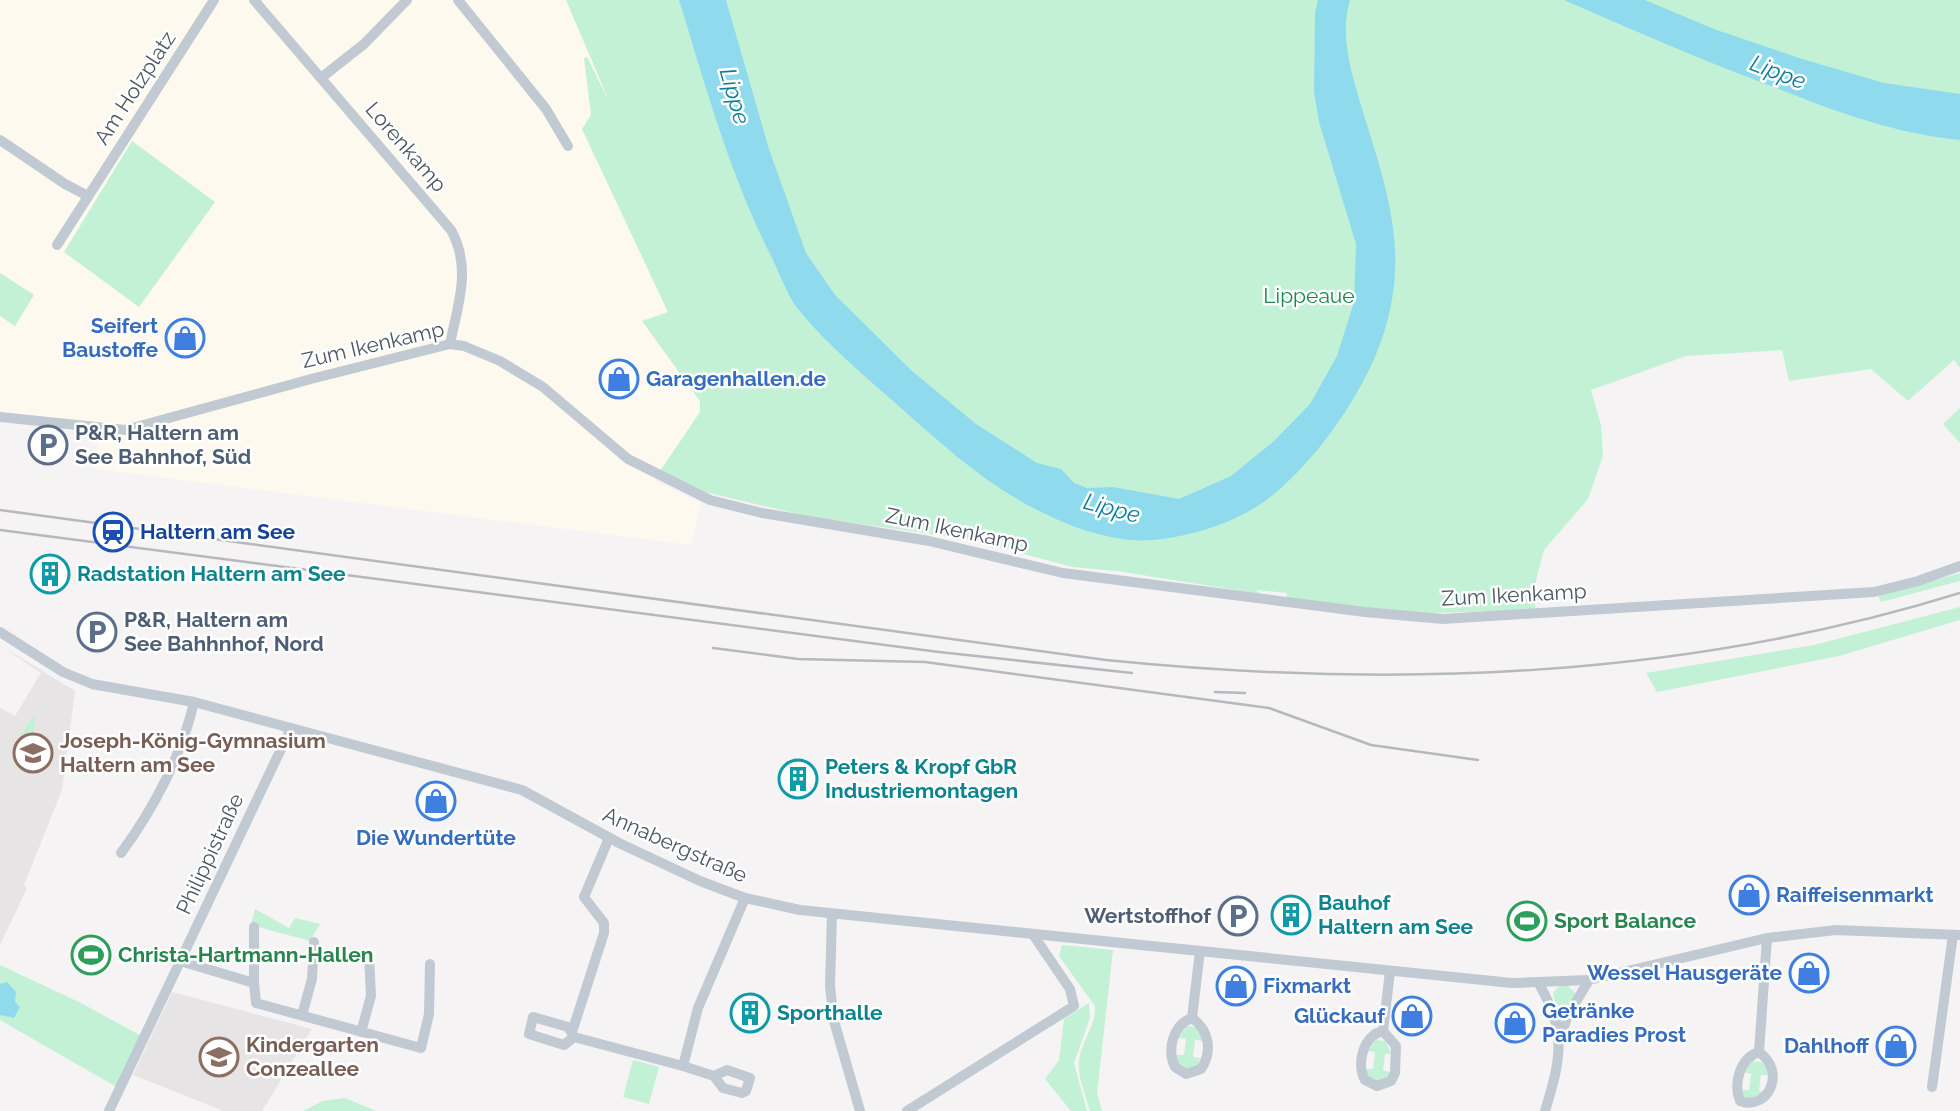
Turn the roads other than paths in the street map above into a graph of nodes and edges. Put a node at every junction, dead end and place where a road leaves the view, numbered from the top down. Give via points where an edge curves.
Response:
1 (214, 0) edge
2 (254, 0) edge
3 (407, 0) edge
4 (458, 0) edge
5 (321, 78) junction
6 (0, 140) edge
7 (568, 146) dead end
8 (88, 196) junction
9 (57, 245) dead end
10 (450, 344) junction
11 (0, 417) edge
12 (1960, 566) edge
13 (0, 632) edge
14 (194, 702) junction
15 (291, 728) junction
16 (609, 838) junction
17 (121, 853) dead end
18 (745, 898) junction
19 (832, 915) junction
20 (254, 927) dead end
21 (1957, 935) edge
22 (1034, 936) junction
23 (1767, 938) junction
24 (314, 942) dead end
25 (1200, 951) junction
26 (369, 955) dead end
27 (180, 961) junction
28 (430, 964) dead end
29 (1390, 971) junction
30 (1589, 980) junction
31 (254, 983) junction
32 (1539, 984) junction
33 (302, 1015) junction
34 (1192, 1018) junction
35 (1383, 1031) junction
36 (360, 1032) junction
37 (1560, 1039) junction
38 (1759, 1052) junction
39 (683, 1066) junction
40 (714, 1076) dead end
41 (1932, 1087) dead end
42 (109, 1111) edge
43 (860, 1111) edge
44 (906, 1111) edge
45 (1545, 1111) edge

1 - 8 street, Am Holzplatz
2 - 5 street, Lorenkamp
3 - 5 street via 364,44
4 - 7 street via 546,109
5 - 10 street, Lorenkamp via 438,213 460,246 463,282
6 - 8 street
8 - 9 street, Am Holzplatz
10 - 11 street, Zum Ikenkamp via 125,430
10 - 12 street, Zum Ikenkamp via 500,361 543,387 628,459 710,500 929,541 1063,573 1443,619 1874,592
13 - 14 street, Annabergstraße via 63,672 92,684
14 - 15 street, Annabergstraße
14 - 17 street via 187,730 140,827
15 - 16 street, Annabergstraße via 522,790
15 - 27 street, Philippistraße
16 - 18 street, Annabergstraße
16 - 39 street via 584,897 604,923 604,933 573,1035
18 - 19 street, Annabergstraße
18 - 39 street via 698,1009
19 - 22 street, Annabergstraße
19 - 43 street via 834,1021
20 - 31 street
21 - 23 street, Annabergstraße via 1864,929
21 - 41 street, Annabergstraße
22 - 25 street, Annabergstraße
22 - 44 street via 1070,989 1074,1006
23 - 30 street, Annabergstraße
23 - 38 street
24 - 33 street via 312,979
25 - 29 street, Annabergstraße
25 - 34 street
26 - 36 street via 371,996
27 - 31 street
27 - 42 street, Philippistraße
28 - 36 street via 429,1014 421,1048
29 - 32 street, Annabergstraße
29 - 35 street
30 - 32 street, Annabergstraße
30 - 37 street
31 - 33 street via 256,1003
32 - 37 street via 1555,1016
33 - 36 street
34 - 34 street via 1177,1030 1171,1055 1175,1067 1186,1074 1201,1069 1208,1043 1202,1025
35 - 35 street via 1367,1043 1361,1068 1365,1080 1377,1086 1391,1081 1395,1073 1396,1046
37 - 45 street via 1559,1063
38 - 38 street via 1770,1063 1773,1075 1768,1101 1752,1108 1738,1096 1740,1068
39 - 40 street

